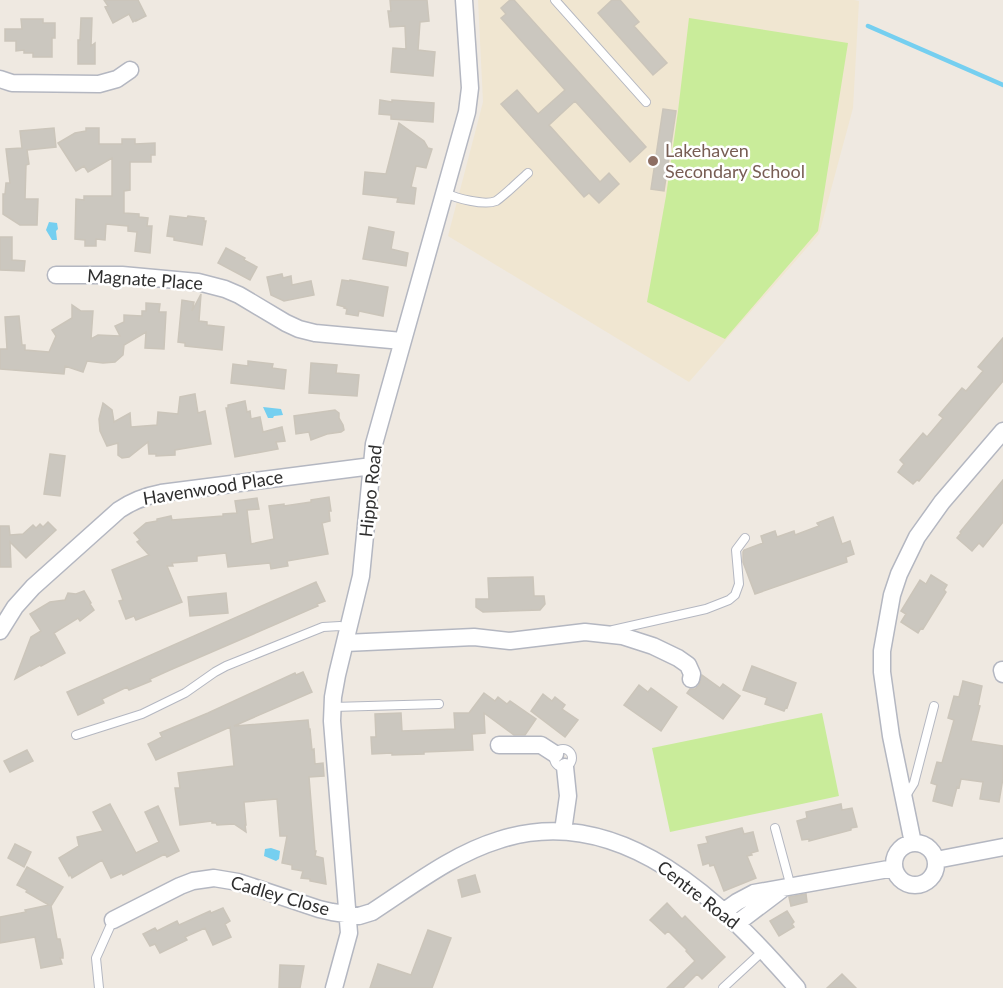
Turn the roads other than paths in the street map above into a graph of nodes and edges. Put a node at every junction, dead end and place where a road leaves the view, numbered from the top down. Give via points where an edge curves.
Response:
1 (465, 0) edge
2 (555, 0) edge
3 (130, 70) dead end
4 (0, 79) edge
5 (646, 102) dead end
6 (528, 173) dead end
7 (445, 193) junction
8 (56, 275) dead end
9 (402, 341) junction
10 (1003, 432) edge
11 (372, 466) junction
12 (745, 538) dead end
13 (0, 631) edge
14 (598, 633) junction
15 (346, 636) junction
16 (691, 678) dead end
17 (439, 704) dead end
18 (934, 706) dead end
19 (333, 707) junction
20 (76, 735) dead end
21 (499, 745) dead end
22 (904, 799) junction
23 (775, 828) dead end
24 (562, 831) junction
25 (913, 843) junction
26 (1003, 847) edge
27 (936, 860) junction
28 (894, 868) junction
29 (788, 887) junction
30 (723, 912) junction
31 (348, 914) junction
32 (113, 920) joint
33 (736, 924) junction
34 (763, 951) junction
35 (99, 988) edge
36 (334, 988) edge
37 (723, 988) edge
38 (797, 988) edge

1 - 7 street, Hippo Road via 470,88
2 - 5 lane
3 - 4 street via 99,84 12,83
6 - 7 lane via 496,201 457,199
7 - 9 street, Hippo Road
8 - 9 street, Magnate Place via 122,275 198,282 239,295 307,331
9 - 11 street, Hippo Road via 374,444
10 - 22 street via 917,537 892,595 882,672
11 - 13 street, Havenwood Place via 161,493 130,502 33,587
11 - 15 street, Hippo Road via 362,576
12 - 14 lane via 735,554 738,589 729,600 706,609
14 - 15 street via 510,640
14 - 16 street via 653,645 684,662
15 - 19 street, Hippo Road
15 - 20 lane via 339,626 323,627 226,666 185,693 142,714
17 - 19 lane
18 - 22 lane via 914,783
19 - 31 street, Hippo Road
21 - 24 street via 541,745 560,760 568,796
22 - 25 street
23 - 29 lane
24 - 30 street, Centre Road via 601,837 653,860 685,880
24 - 31 street, Centre Road via 529,832 477,848 372,912
25 - 27 street via 925,845
25 - 28 street via 896,854
26 - 27 street
27 - 28 street via 934,874 923,884 902,881
28 - 29 street
29 - 30 street via 754,893
29 - 33 street
30 - 33 street, Centre Road
31 - 32 street, Cadley Close via 214,878 180,885
31 - 36 street, Hippo Road via 348,940
32 - 35 lane via 96,958
33 - 34 street, Centre Road
34 - 37 lane
34 - 38 street, Centre Road

